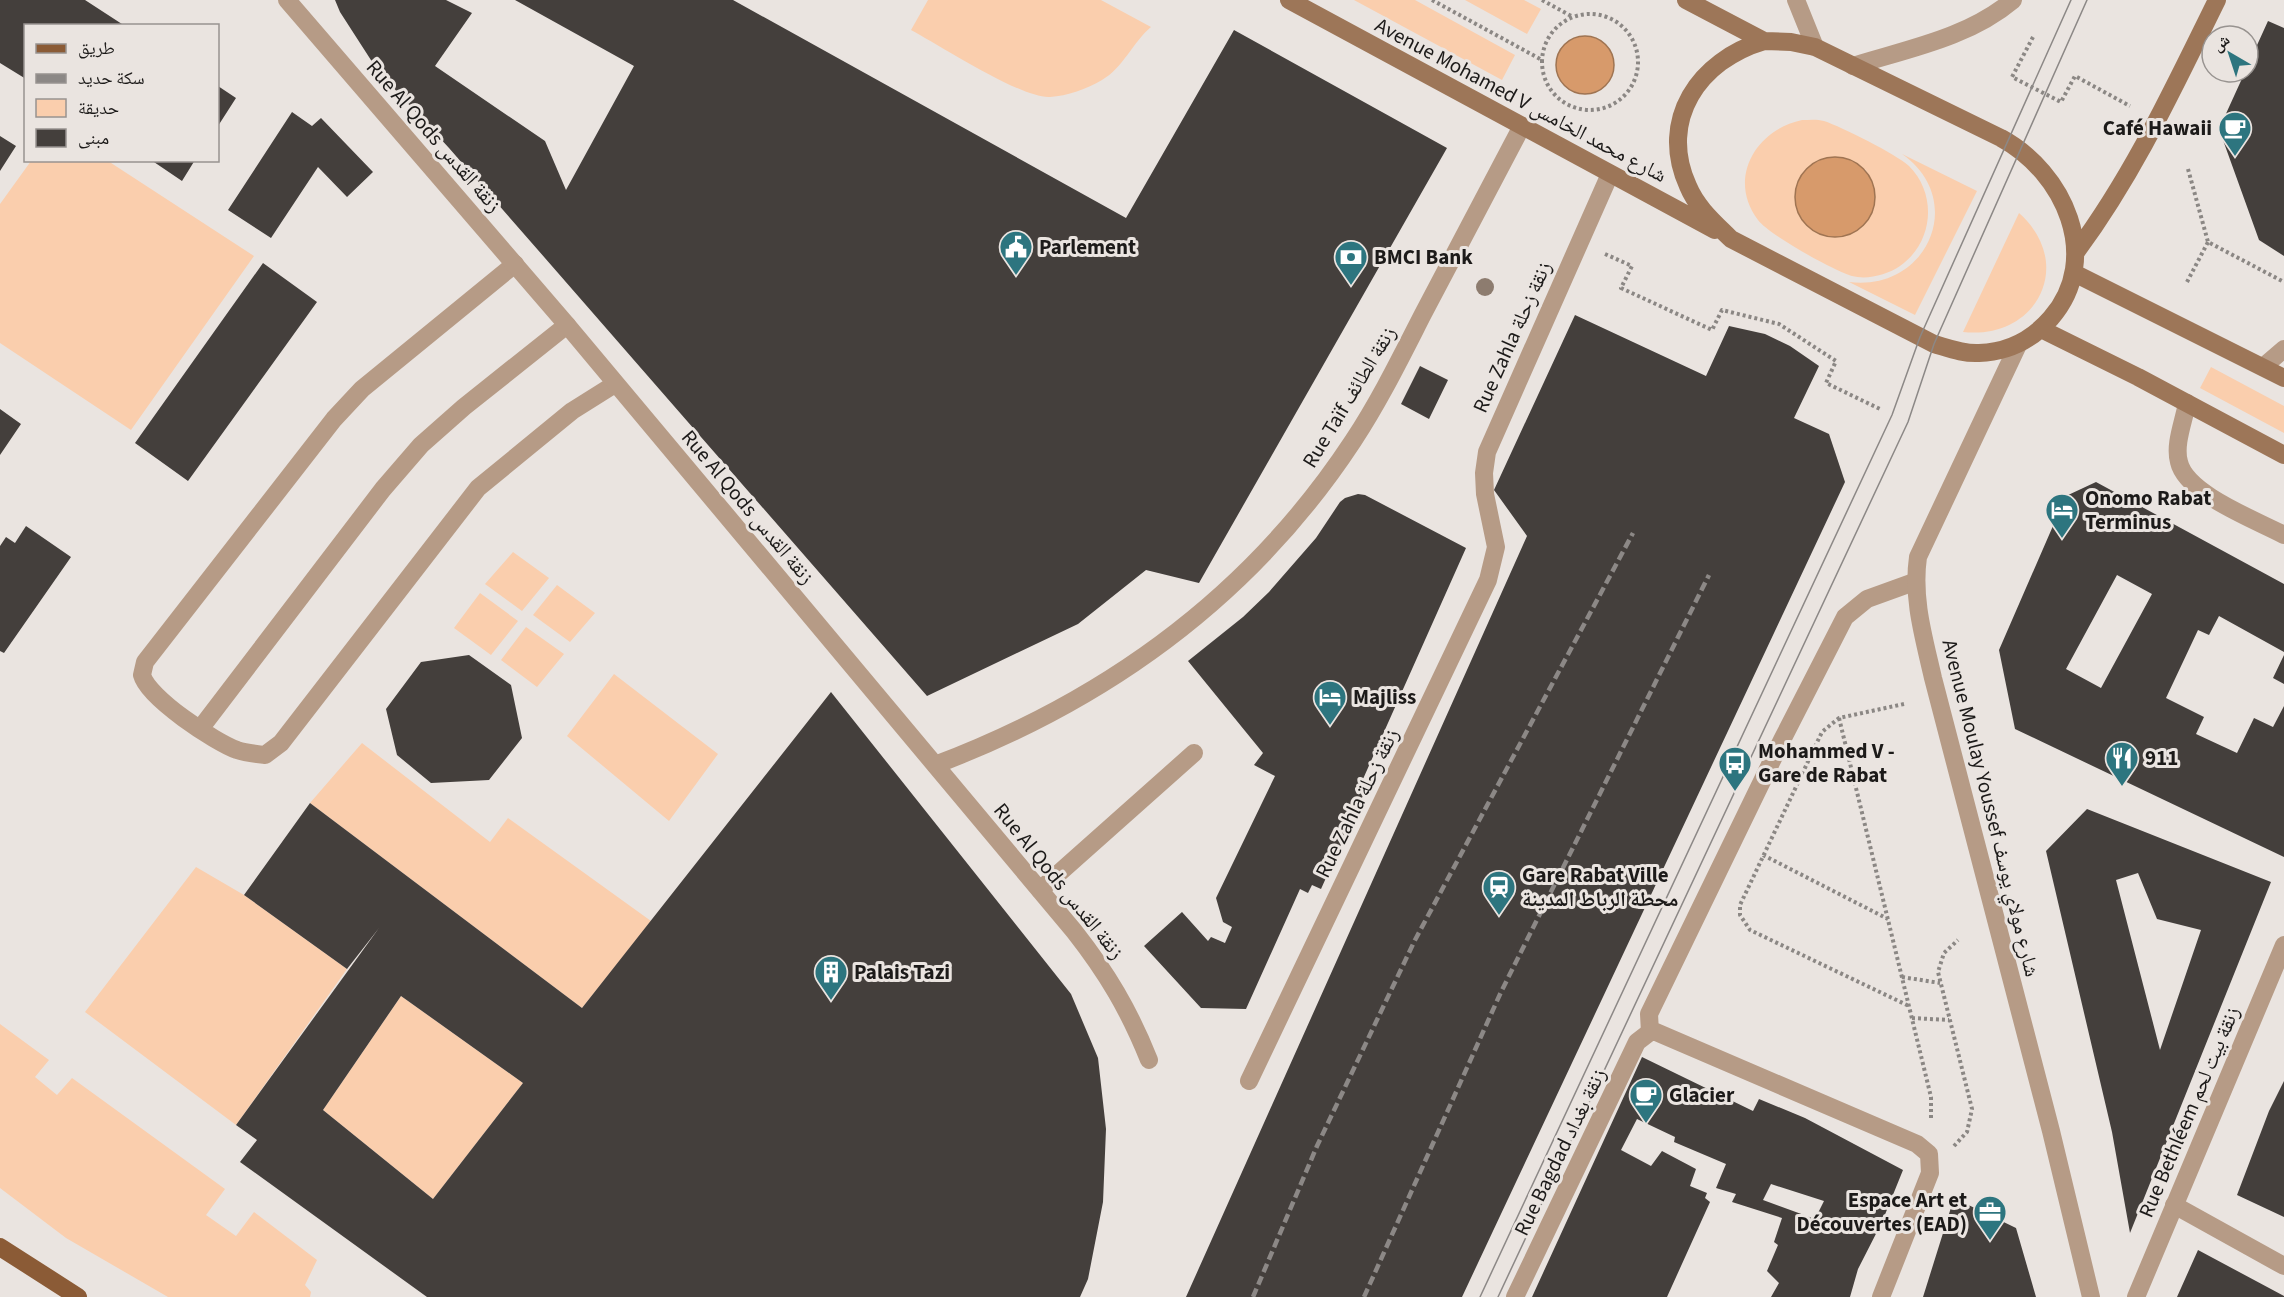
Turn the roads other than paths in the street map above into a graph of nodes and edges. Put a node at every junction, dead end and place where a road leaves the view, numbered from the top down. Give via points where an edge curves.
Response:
1 (287, 0) edge
2 (1289, 0) edge
3 (1686, 0) edge
4 (1796, 0) edge
5 (2013, 0) edge
6 (2217, 0) edge
7 (1764, 41) junction
8 (1815, 47) junction
9 (1853, 66) junction
10 (1522, 126) junction
11 (1610, 174) junction
12 (1731, 239) junction
13 (2076, 252) junction
14 (515, 264) junction
15 (2074, 273) junction
16 (567, 325) junction
17 (2041, 329) junction
18 (2018, 345) junction
19 (2284, 349) edge
20 (2263, 367) junction
21 (2284, 378) edge
22 (615, 384) junction
23 (2187, 403) junction
24 (2284, 455) edge
25 (2284, 535) edge
26 (1914, 582) junction
27 (200, 729) junction
28 (1194, 753) dead end
29 (935, 765) junction
30 (1040, 890) junction
31 (2284, 945) edge
32 (1650, 1032) junction
33 (1149, 1060) dead end
34 (1249, 1081) dead end
35 (2174, 1205) junction
36 (0, 1247) edge
37 (2284, 1266) edge
38 (78, 1297) edge
39 (1515, 1297) edge
40 (1881, 1297) edge
41 (2091, 1297) edge
42 (2136, 1297) edge

1 - 14 street, Rue Al Qods زنقة القدس
2 - 10 main road, Avenue Mohamed V شارع محمد الخامس
3 - 7 main road
4 - 8 street
5 - 9 street via 1964,30
6 - 13 main road via 2119,192
7 - 8 main road
7 - 12 main road via 1742,47 1705,74 1682,113 1678,133 1688,187
8 - 9 main road
9 - 13 main road via 2026,153 2058,191 2067,210
10 - 11 main road, Avenue Mohamed V شارع محمد الخامس
10 - 29 street, Rue Taïf زنقة الطائف via 1381,395 1353,441 1288,527 1213,603 1127,669 1034,723
11 - 12 main road, Avenue Mohamed V شارع محمد الخامس
11 - 34 street, Rue Zahla زنقة زحلة via 1487,452 1485,494 1496,547 1488,580
12 - 18 main road, Avenue Mohamed V شارع محمد الخامس via 1934,344 1977,354
13 - 15 main road
14 - 16 street, Rue Al Qods زنقة القدس
14 - 27 street via 362,389 334,419 145,662 142,675 148,688
15 - 17 main road via 2055,313
15 - 20 main road
16 - 22 street, Rue Al Qods زنقة القدس
16 - 27 street via 421,445
17 - 18 main road
17 - 23 main road
18 - 26 street, Avenue Moulay Youssef شارع مولاي يوسف via 1918,557
19 - 20 street
20 - 21 main road
22 - 27 street via 572,411 478,488 280,743 266,755 236,750
22 - 29 street, Rue Al Qods زنقة القدس
23 - 24 main road
23 - 25 street via 2178,448 2183,474 2201,490
26 - 32 street via 1867,599 1845,617 1649,1014
26 - 41 street, Avenue Moulay Youssef شارع مولاي يوسف via 1933,678
28 - 30 street
29 - 30 street, Rue Al Qods زنقة القدس
30 - 33 street, Rue Al Qods زنقة القدس via 1105,972 1131,1015
31 - 35 street, Rue Bethléem زنقة بيت لحم
32 - 39 street, Rue Bagdad زنقة بغداد via 1637,1042
32 - 40 street via 1665,1034 1929,1154 1930,1173
35 - 37 street
35 - 42 street, Rue Bethléem زنقة بيت لحم
36 - 38 main road

